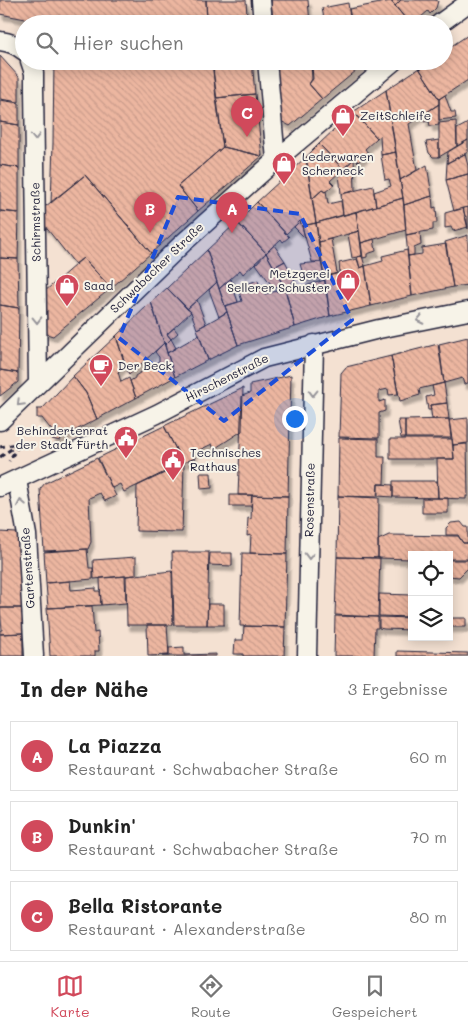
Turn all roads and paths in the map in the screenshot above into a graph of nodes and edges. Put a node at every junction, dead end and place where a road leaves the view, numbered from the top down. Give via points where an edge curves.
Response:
1 (261, 0) edge
2 (468, 2) edge
3 (447, 12) edge
4 (263, 15) edge
5 (0, 41) edge
6 (15, 45) edge
7 (33, 70) edge
8 (268, 70) edge
9 (383, 70) edge
10 (276, 160) junction
11 (468, 310) edge
12 (314, 344) junction
13 (38, 383) junction
14 (0, 421) edge
15 (20, 444) junction
16 (0, 447) edge
17 (0, 457) edge
18 (10, 460) dead end
19 (17, 480) junction
20 (0, 487) edge
21 (34, 656) edge
22 (307, 656) edge

1 - 4 street
2 - 3 street
5 - 6 street
7 -> 13 street, Schirmstraße
8 - 10 street
9 - 10 street, Schwabacher Straße
10 - 13 street, Schwabacher Straße via 182,244
11 -> 12 street, Hirschenstraße
12 - 19 street, Hirschenstraße via 264,358 157,414
12 -> 22 street, Rosenstraße
13 -> 14 street, Schwabacher Straße
15 - 16 path
15 - 17 path
15 - 18 path
19 - 20 street, Hirschenstraße
21 -> 19 street, Gartenstraße via 27,535

